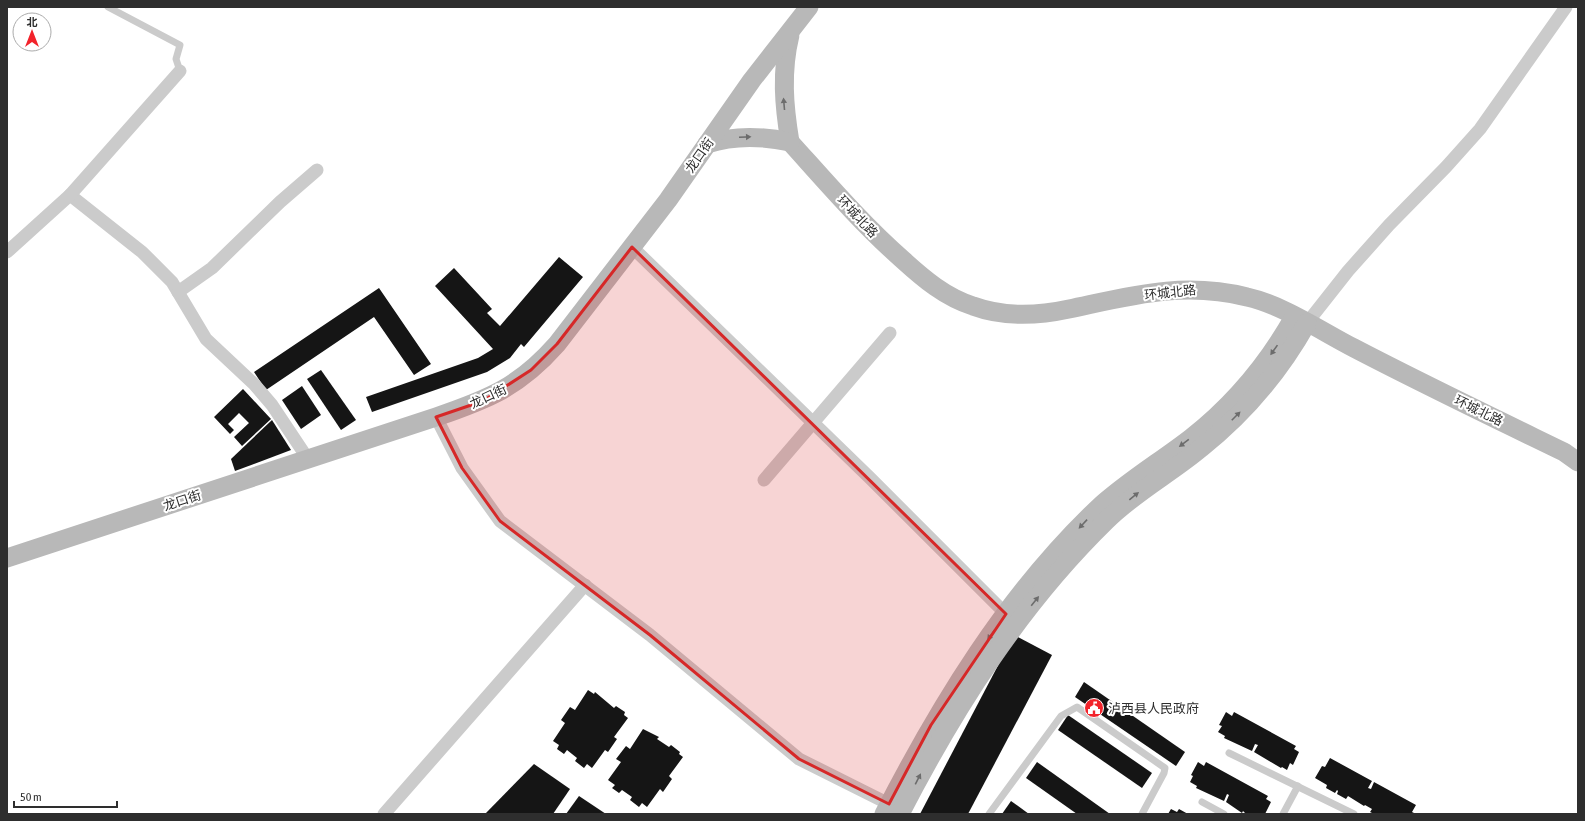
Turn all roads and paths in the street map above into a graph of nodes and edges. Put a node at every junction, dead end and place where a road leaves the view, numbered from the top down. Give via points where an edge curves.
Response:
1 (108, 7) edge
2 (809, 7) edge
3 (1566, 7) edge
4 (792, 29) junction
5 (180, 71) joint
6 (790, 142) junction
7 (707, 144) junction
8 (317, 170) dead end
9 (70, 195) junction
10 (632, 247) junction
11 (7, 252) edge
12 (178, 292) junction
13 (1301, 320) junction
14 (890, 333) dead end
15 (436, 417) junction
16 (813, 423) junction
17 (308, 459) junction
18 (1578, 462) edge
19 (764, 480) dead end
20 (7, 558) edge
21 (585, 585) junction
22 (1006, 614) junction
23 (1229, 753) dead end
24 (1298, 786) junction
25 (1202, 802) dead end
26 (891, 811) edge
27 (384, 814) edge
28 (989, 814) edge
29 (1142, 814) edge
30 (1224, 814) edge
31 (1283, 814) edge
32 (1354, 814) edge

1 - 5 lane via 180,45 176,59
2 - 4 main road, 龙口街
3 - 13 street via 1480,129
6 -> 4 main road via 784,108 784,76
4 - 7 main road, 龙口街
5 - 9 street
7 -> 6 main road via 748,137
6 - 13 main road, 环城北路 via 876,236 935,287 972,306 1001,313 1043,313 1167,290 1201,289 1249,297
7 - 10 main road, 龙口街
8 - 12 street via 212,268
9 - 11 street
9 - 12 street via 142,252 172,282
10 - 15 main road, 龙口街 via 557,344 531,370 483,401
10 - 16 street
12 - 17 street via 206,339 254,384 272,405
13 - 18 main road, 环城北路 via 1564,452
13 -> 22 main road via 1233,400 1192,437 1134,478 1096,511 1049,561
26 -> 13 main road via 967,695 1017,623 1045,588 1119,508 1201,448 1234,419 1270,378
14 - 16 street
15 - 17 main road, 龙口街
15 - 21 street via 462,468 500,521
16 - 19 street
16 - 22 street
17 - 20 main road, 龙口街
21 - 26 street via 650,635 799,759
21 - 27 street
22 -> 26 main road via 935,719
23 - 24 lane
24 - 31 lane
24 - 32 lane
25 - 30 lane
28 - 29 lane via 1061,716 1077,707 1165,768

